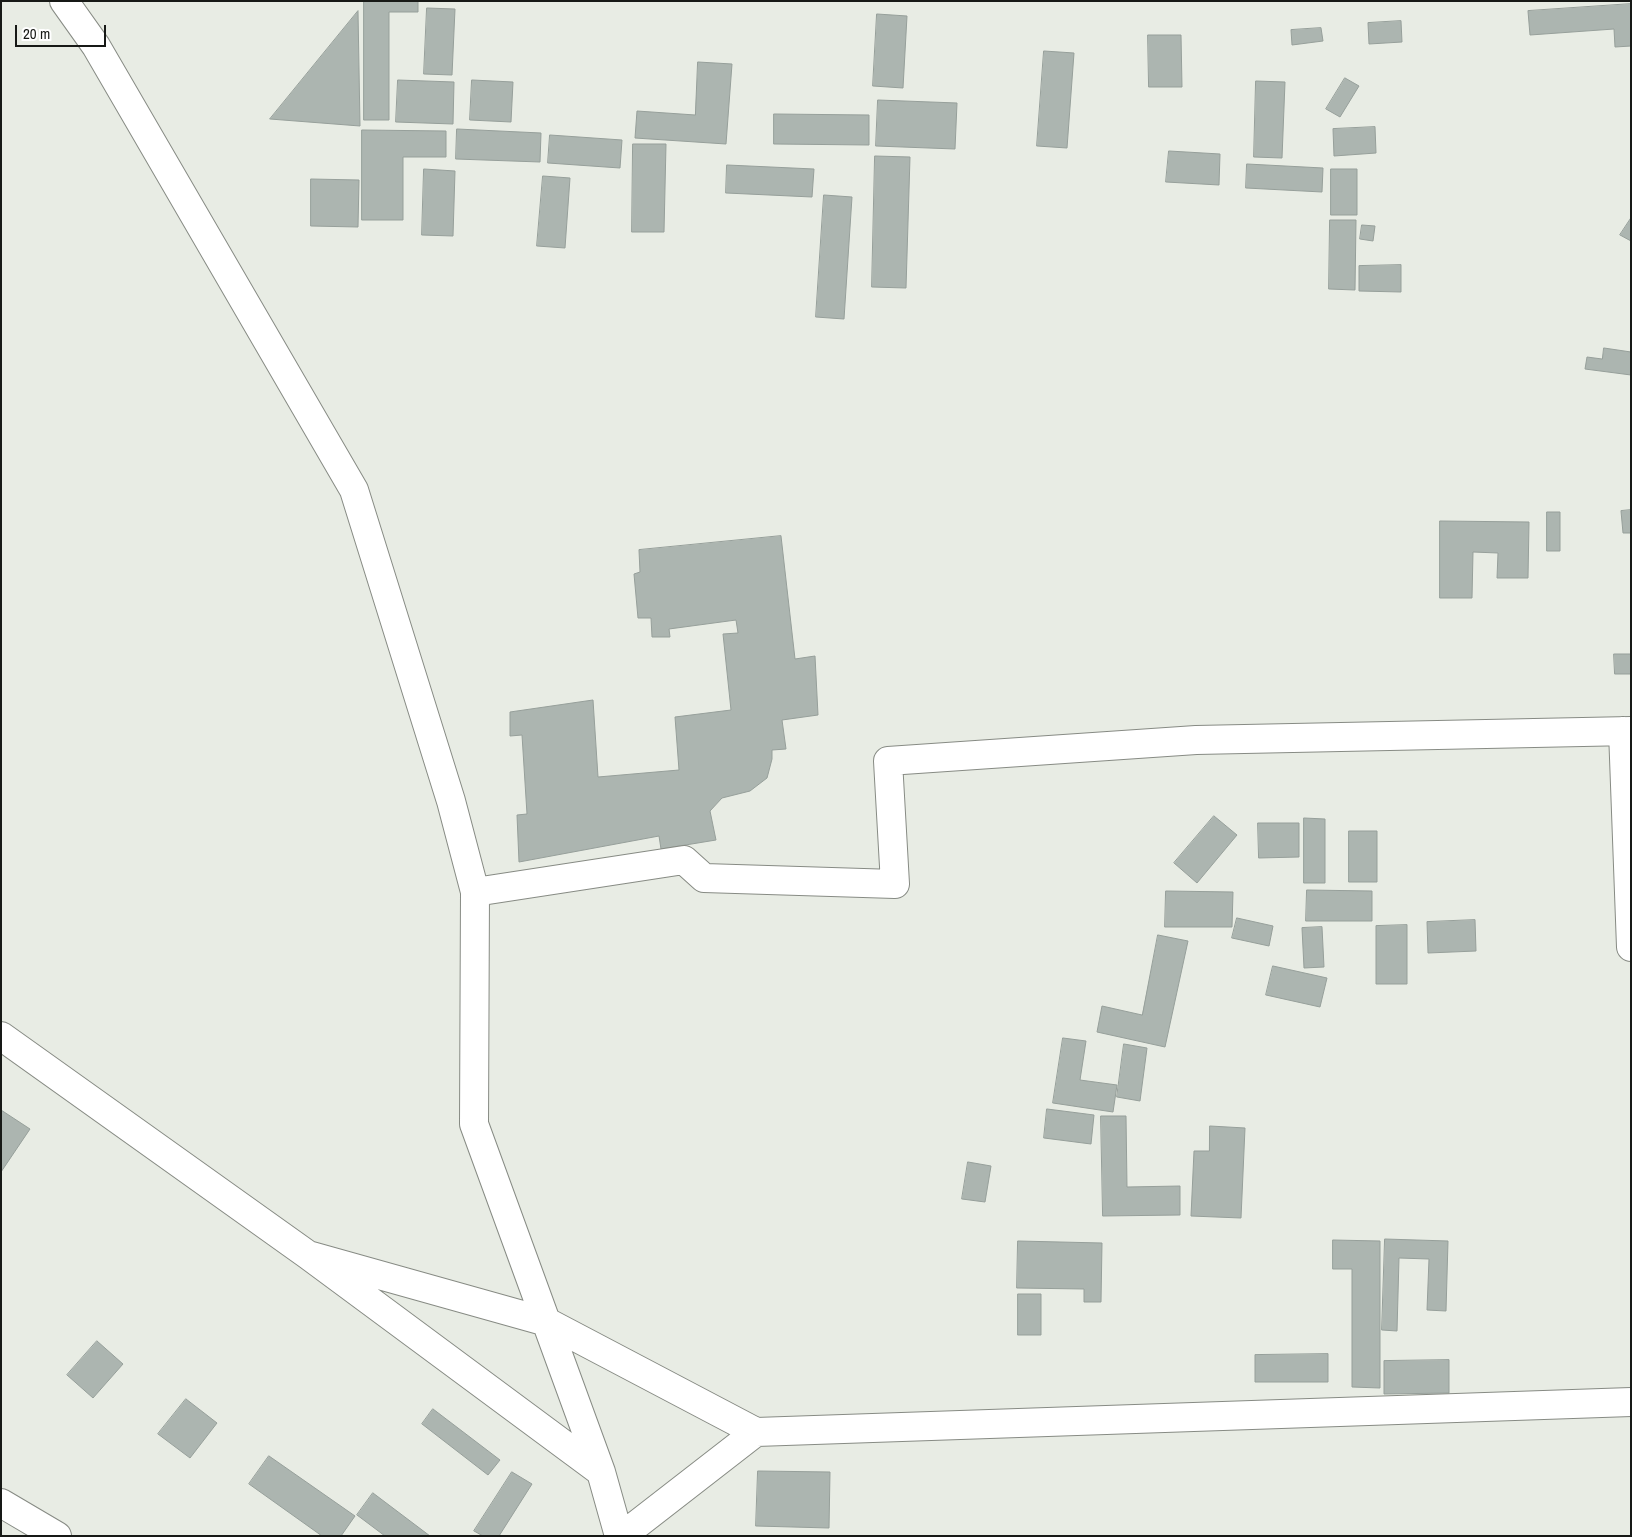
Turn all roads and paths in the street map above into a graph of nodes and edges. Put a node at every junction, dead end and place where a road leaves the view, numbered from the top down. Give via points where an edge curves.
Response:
1 (64, 1) edge
2 (1627, 731) edge
3 (475, 892) junction
4 (1631, 947) edge
5 (1, 1036) edge
6 (308, 1256) junction
7 (547, 1322) junction
8 (1631, 1402) edge
9 (756, 1432) junction
10 (601, 1472) junction
11 (1, 1503) edge
12 (57, 1536) edge
13 (620, 1536) edge

1 - 3 street via 96,46 354,490 451,801
2 - 3 street via 1196,740 888,761 895,884 704,878 684,860
2 - 4 street
3 - 7 street via 474,1124
5 - 6 street
6 - 7 street
6 - 10 street
7 - 9 street
7 - 10 street
8 - 9 street
9 - 13 street
10 - 13 street
11 - 12 street

